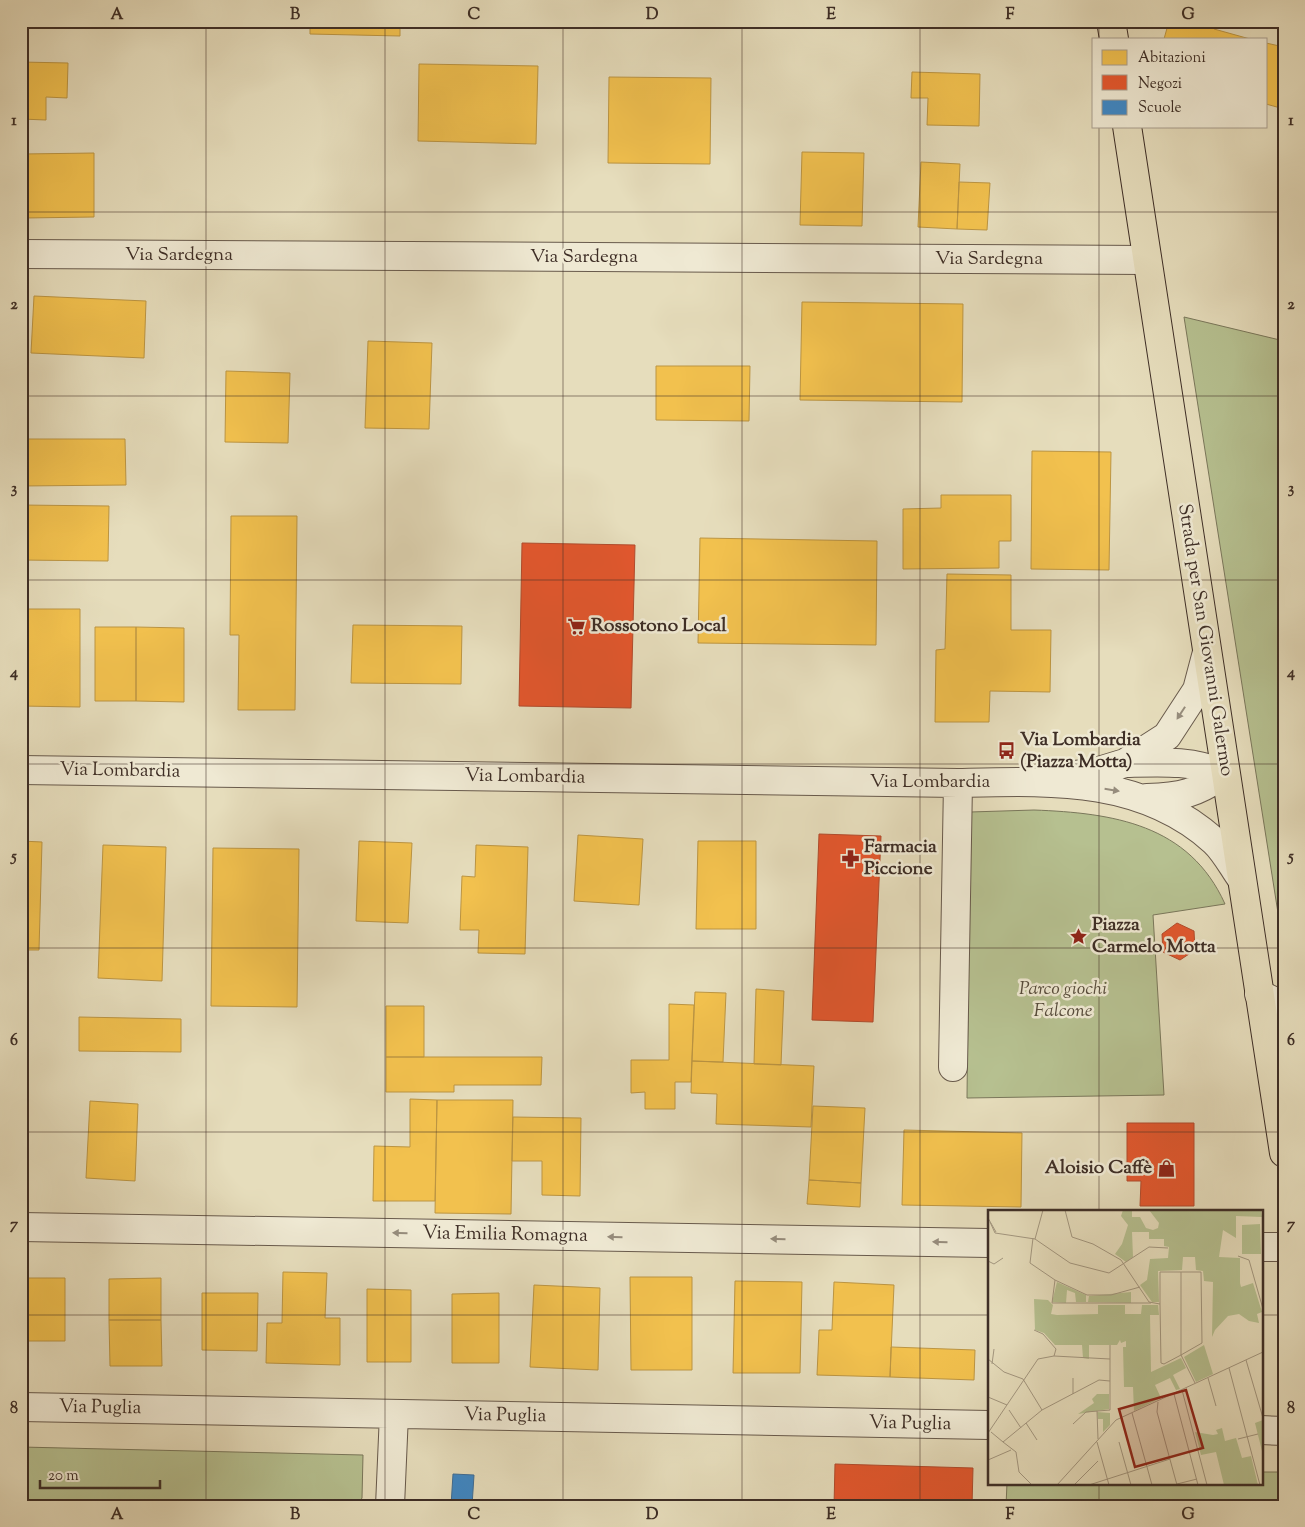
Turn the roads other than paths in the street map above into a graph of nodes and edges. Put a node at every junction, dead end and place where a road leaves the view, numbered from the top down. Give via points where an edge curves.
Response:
1 (1111, 21) edge
2 (1114, 38) edge
3 (1127, 128) edge
4 (21, 254) edge
5 (1147, 260) junction
6 (1206, 652) junction
7 (1125, 763) junction
8 (21, 770) edge
9 (1225, 774) junction
10 (1029, 782) junction
11 (958, 783) junction
12 (1147, 798) junction
13 (1241, 878) junction
14 (1259, 994) junction
15 (1284, 1006) edge
16 (953, 1067) dead end
17 (1284, 1153) edge
18 (21, 1228) edge
19 (988, 1243) edge
20 (1262, 1247) edge
21 (1284, 1247) edge
22 (21, 1407) edge
23 (394, 1414) junction
24 (988, 1425) edge
25 (1262, 1430) edge
26 (1284, 1431) edge
27 (390, 1506) edge

1 - 2 main road
3 - 5 main road, Strada per San Giovanni Galermo
4 - 5 street, Via Sardegna
5 - 6 main road, Strada per San Giovanni Galermo
6 -> 7 street via 1196,690 1167,736
6 - 9 main road, Strada per San Giovanni Galermo
7 - 9 street via 1204,765
7 - 10 street via 1092,773
8 - 11 street, Via Lombardia
9 - 12 street via 1197,792
9 - 13 main road, Strada per San Giovanni Galermo
10 - 11 street, Via Lombardia
10 -> 12 street via 1115,789
11 - 16 street
12 - 13 street via 1179,814 1216,842
13 - 14 main road, Strada per San Giovanni Galermo
14 - 15 street
14 - 17 main road, Strada per San Giovanni Galermo
19 -> 18 street, Via Emilia Romagna
20 - 21 street
22 - 23 street, Via Puglia
23 - 24 street, Via Puglia
23 - 27 street
25 - 26 street

